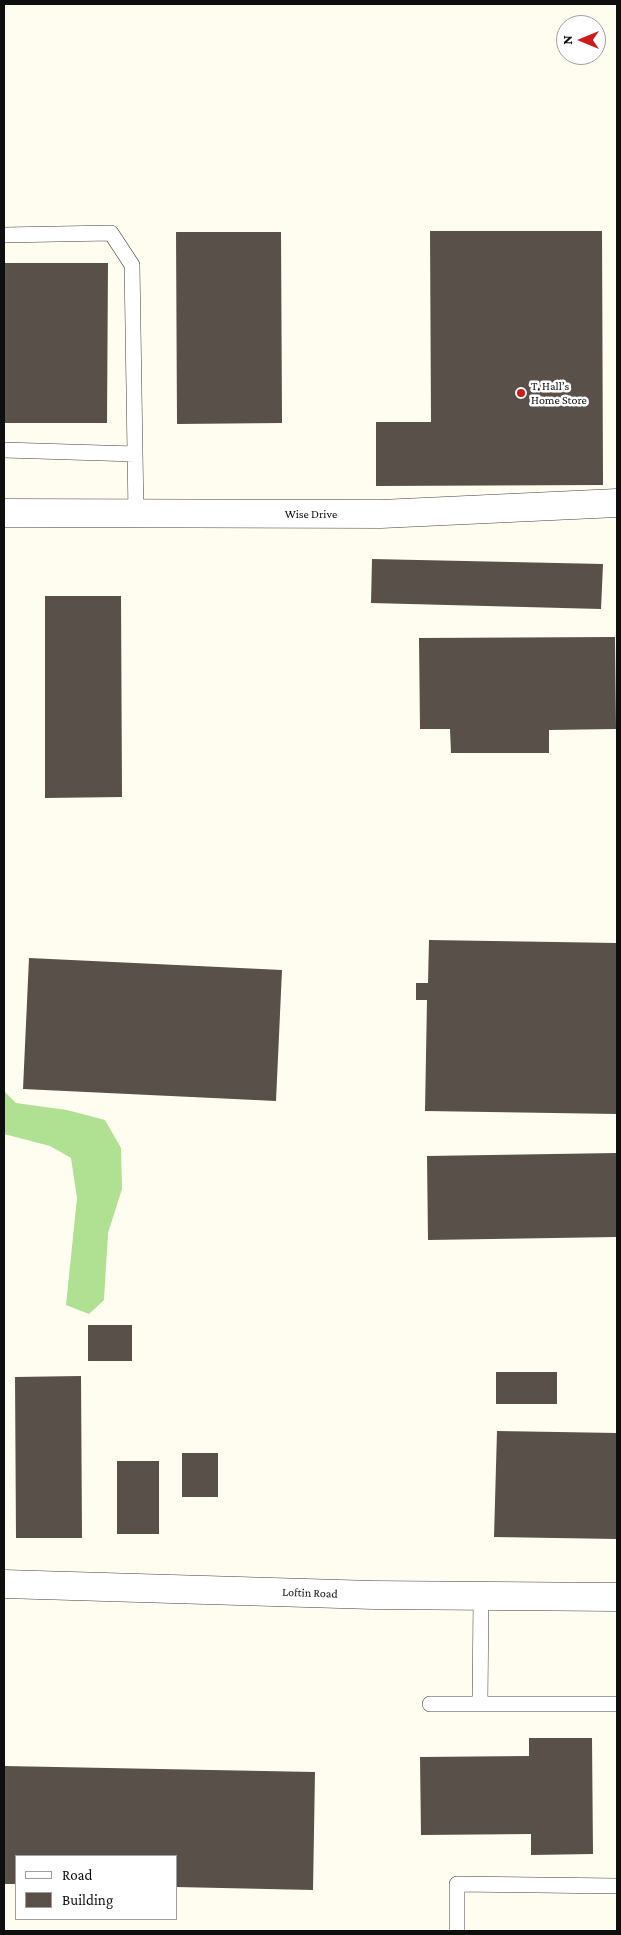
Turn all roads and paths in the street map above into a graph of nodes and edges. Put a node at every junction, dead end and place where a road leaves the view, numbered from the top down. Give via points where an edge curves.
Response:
1 (4, 235) edge
2 (4, 450) edge
3 (135, 454) junction
4 (617, 503) edge
5 (4, 513) edge
6 (136, 514) junction
7 (4, 1584) edge
8 (481, 1596) junction
9 (617, 1597) edge
10 (430, 1704) dead end
11 (480, 1704) junction
12 (617, 1704) edge
13 (617, 1886) edge
14 (458, 1931) edge

1 - 3 lane via 111,233 132,265
2 - 3 lane
3 - 6 lane
4 - 6 street, Wise Drive via 381,514
5 - 6 street, Wise Drive
7 - 8 street, Loftin Road
8 - 9 street, Loftin Road
8 - 11 lane
10 - 11 lane
11 - 12 lane
13 - 14 lane via 458,1884

